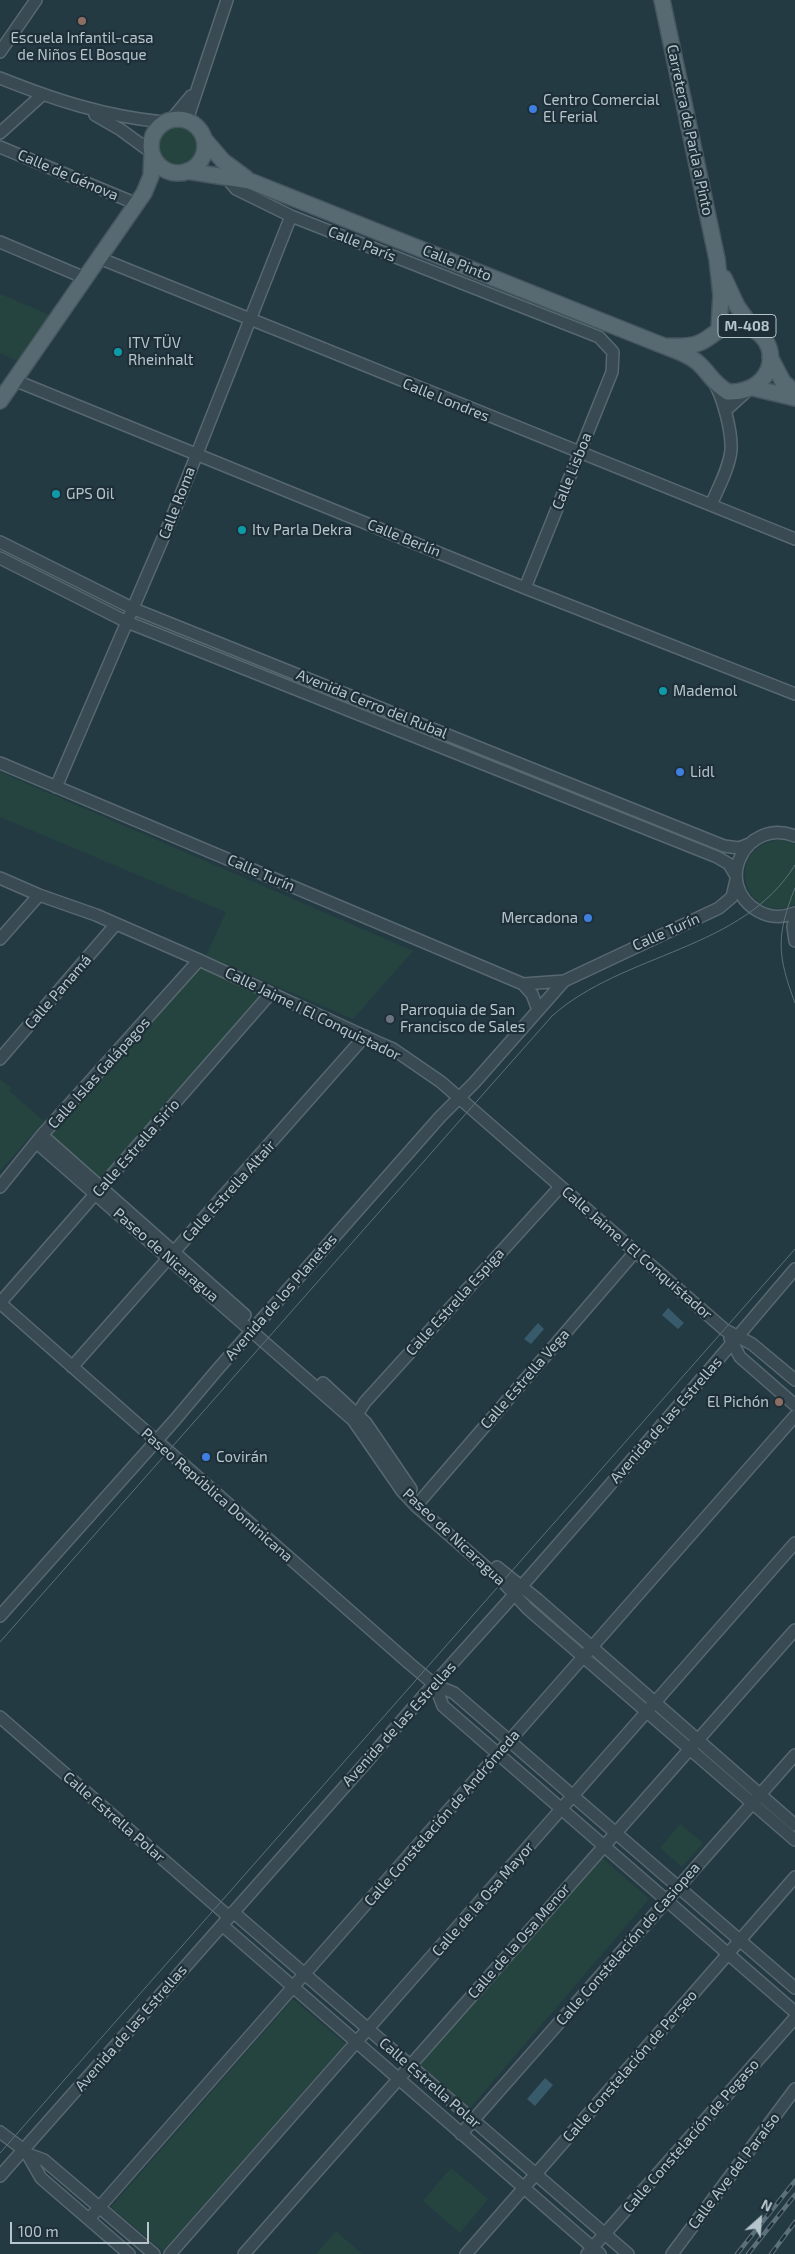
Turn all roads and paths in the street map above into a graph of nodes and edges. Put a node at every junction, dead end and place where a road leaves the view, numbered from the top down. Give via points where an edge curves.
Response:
1 (36, 0) edge
2 (227, 0) edge
3 (662, 0) edge
4 (0, 52) edge
5 (0, 78) edge
6 (42, 95) junction
7 (85, 109) junction
8 (174, 120) junction
9 (0, 133) edge
10 (205, 140) junction
11 (0, 147) edge
12 (152, 153) junction
13 (184, 172) junction
14 (224, 176) junction
15 (250, 181) junction
16 (140, 198) junction
17 (291, 216) junction
18 (0, 242) edge
19 (99, 258) junction
20 (717, 259) junction
21 (85, 278) junction
22 (249, 320) junction
23 (753, 328) junction
24 (714, 333) junction
25 (664, 346) junction
26 (613, 352) joint
27 (770, 357) junction
28 (704, 369) junction
29 (14, 380) junction
30 (716, 386) junction
31 (750, 390) junction
32 (795, 392) edge
33 (795, 398) edge
34 (0, 401) edge
35 (725, 411) junction
36 (579, 453) junction
37 (195, 454) junction
38 (711, 505) junction
39 (795, 539) edge
40 (0, 542) edge
41 (0, 558) edge
42 (525, 588) junction
43 (134, 609) junction
44 (127, 622) junction
45 (795, 694) edge
46 (0, 763) edge
47 (56, 787) junction
48 (792, 832) edge
49 (749, 844) junction
50 (0, 878) edge
51 (736, 878) junction
52 (39, 895) junction
53 (795, 914) edge
54 (795, 918) edge
55 (116, 924) junction
56 (0, 939) edge
57 (795, 941) edge
58 (199, 960) junction
59 (564, 980) junction
60 (523, 984) junction
61 (271, 993) junction
62 (538, 1010) junction
63 (365, 1036) junction
64 (0, 1059) edge
65 (460, 1098) junction
66 (40, 1139) junction
67 (560, 1186) junction
68 (0, 1187) edge
69 (99, 1190) junction
70 (635, 1252) junction
71 (172, 1255) junction
72 (795, 1269) edge
73 (0, 1303) edge
74 (255, 1328) junction
75 (735, 1340) junction
76 (72, 1367) junction
77 (795, 1380) edge
78 (795, 1405) edge
79 (795, 1416) edge
80 (355, 1417) junction
81 (155, 1440) junction
82 (418, 1503) junction
83 (795, 1543) edge
84 (518, 1590) junction
85 (0, 1616) edge
86 (795, 1630) edge
87 (592, 1647) junction
88 (583, 1657) junction
89 (434, 1684) junction
90 (655, 1703) junction
91 (647, 1712) junction
92 (0, 1717) edge
93 (698, 1739) junction
94 (510, 1741) junction
95 (688, 1748) junction
96 (498, 1754) junction
97 (795, 1755) edge
98 (573, 1796) junction
99 (756, 1799) junction
100 (562, 1809) junction
101 (795, 1825) edge
102 (615, 1833) junction
103 (795, 1840) edge
104 (604, 1846) junction
105 (795, 1877) edge
106 (678, 1887) junction
107 (667, 1900) junction
108 (228, 1918) junction
109 (740, 1940) junction
110 (728, 1954) junction
111 (305, 1974) junction
112 (293, 1987) junction
113 (795, 1988) edge
114 (795, 2012) edge
115 (795, 2018) edge
116 (368, 2029) junction
117 (356, 2042) junction
118 (410, 2065) junction
119 (398, 2079) junction
120 (795, 2089) edge
121 (473, 2120) junction
122 (0, 2132) edge
123 (462, 2134) junction
124 (25, 2152) junction
125 (536, 2174) junction
126 (0, 2176) edge
127 (524, 2188) junction
128 (99, 2207) junction
129 (89, 2219) junction
130 (605, 2234) junction
131 (593, 2252) edge
132 (129, 2254) edge
133 (154, 2254) edge
134 (170, 2254) edge
135 (244, 2254) edge
136 (466, 2254) edge
137 (628, 2254) edge
138 (672, 2254) edge

1 - 4 street
2 - 8 street via 198,84
3 - 20 main road, Carretera de Parla a Pinto / M-408
5 - 6 street
6 - 7 street
6 - 9 street
7 - 8 street via 125,118
7 - 12 street
8 - 10 main road via 202,132
8 - 12 main road via 152,135
10 - 13 main road via 202,158
10 - 15 main road, Calle Pinto via 223,161
11 - 16 street, Calle de Génova
12 - 13 main road via 159,166
12 - 16 main road via 151,176
13 - 14 main road, Calle Pinto
13 - 16 main road via 160,180
14 - 15 main road, Calle Pinto
14 - 17 street, Calle París via 236,188
15 - 25 main road, Calle Pinto
16 - 19 main road
17 - 22 street, Calle Roma
17 - 26 street, Calle París via 599,338
18 - 21 street
19 - 21 main road
19 - 22 street, Calle Londres
20 - 23 main road, Carretera de Parla a Pinto / M-408 via 737,306
20 - 24 main road, Carretera de Parla a Pinto / M-408 via 722,295
21 - 29 main road
22 - 36 street, Calle Londres
22 - 37 street, Calle Roma
23 - 24 main road, M-408 via 731,325
23 - 27 main road, M-408 via 763,337
24 - 25 main road via 685,347
24 - 28 main road, M-408 via 704,347
25 - 28 main road, Calle Pinto via 695,360
26 - 36 street, Calle Lisboa via 612,372
27 - 31 main road, M-408 via 764,378
27 - 32 main road, M-408 via 783,382
28 - 30 main road
29 - 34 main road
29 - 37 street, Calle Berlín
30 - 31 main road via 728,392
30 - 35 street
31 - 33 main road
31 - 35 street
35 - 38 street via 731,450
36 - 38 street, Calle Londres
36 - 42 street, Calle Lisboa
37 - 42 street, Calle Berlín
37 - 43 street, Calle Roma
38 - 39 street, Calle Londres
40 - 43 street, Avenida Cerro del Rubal
41 - 44 street, Avenida Cerro del Rubal
42 - 45 street, Calle Berlín
43 - 44 street, Calle Roma
43 - 49 street, Avenida Cerro del Rubal via 724,846 739,848
44 - 47 street, Calle Roma
44 - 51 street, Avenida Cerro del Rubal via 717,858 729,864
46 - 47 street, Calle Turín
47 - 60 street, Calle Turín
48 - 49 street via 766,834
49 - 51 street, Calle Turín via 741,855
50 - 52 street, Calle Jaime I El Conquistador
51 - 53 street, Avenida Cerro del Rubal via 744,899 761,912 773,917
51 - 59 street, Calle Turín via 735,892 724,906
52 - 55 street, Calle Jaime I El Conquistador
52 - 56 street
54 - 57 street
55 - 58 street, Calle Jaime I El Conquistador
55 - 64 street, Calle Panamá
58 - 61 street, Calle Jaime I El Conquistador
58 - 66 street, Calle Islas Galápagos
59 - 60 street, Calle Turín
59 - 62 street, Avenida de los Planetas
60 - 62 street via 532,994
61 - 63 street, Calle Jaime I El Conquistador
61 - 69 street, Calle Estrella Sirio
62 - 65 street, Avenida de los Planetas
63 - 65 street, Calle Jaime I El Conquistador via 393,1049
63 - 71 street, Calle Estrella Altair
65 - 67 street, Calle Jaime I El Conquistador
65 - 74 street, Avenida de los Planetas
66 - 68 street, Calle Islas Galápagos
66 - 69 street, Paseo de Nicaragua
67 - 70 street, Calle Jaime I El Conquistador
67 - 80 street, Calle Estrella Espiga
69 - 71 street, Paseo de Nicaragua
69 - 73 street, Calle Estrella Sirio
70 - 75 street, Calle Jaime I El Conquistador
70 - 82 street, Calle Estrella Vega
71 - 74 street, Paseo de Nicaragua
71 - 76 street, Calle Estrella Altair
72 - 75 street, Avenida de las Estrellas
73 - 76 street, Paseo República Dominicana
74 - 80 street, Paseo de Nicaragua
74 - 81 street, Avenida de los Planetas
75 - 77 street, Calle Jaime I El Conquistador via 757,1348
75 - 78 street, Calle Jaime I El Conquistador via 743,1360
75 - 84 street, Avenida de las Estrellas
76 - 81 street, Paseo República Dominicana
79 - 87 street, Calle Constelación de Andrómeda
80 - 82 street, Paseo de Nicaragua
81 - 85 street, Avenida de los Planetas
81 - 89 street, Paseo República Dominicana
82 - 84 street, Paseo de Nicaragua
83 - 90 street, Calle de la Osa Mayor
84 - 87 street, Paseo de Nicaragua
84 - 88 street, Paseo de Nicaragua
84 - 89 street, Avenida de las Estrellas
86 - 93 street, Calle de la Osa Menor
87 - 88 street, Calle Constelación de Andrómeda
87 - 90 street, Paseo de Nicaragua
88 - 91 street, Paseo de Nicaragua
88 - 94 street, Calle Constelación de Andrómeda
89 - 94 street, Paseo República Dominicana via 454,1693
89 - 96 street, Paseo República Dominicana via 443,1706
89 - 108 street, Avenida de las Estrellas
90 - 91 street, Calle de la Osa Mayor
90 - 93 street, Paseo de Nicaragua
91 - 95 street, Paseo de Nicaragua
91 - 98 street, Calle de la Osa Mayor
92 - 108 street, Calle Estrella Polar
93 - 95 street, Calle de la Osa Menor
93 - 99 street, Paseo de Nicaragua
94 - 96 street, Calle Constelación de Andrómeda
94 - 98 street, Paseo República Dominicana
95 - 99 street, Paseo de Nicaragua
95 - 102 street, Calle de la Osa Menor
96 - 100 street, Paseo República Dominicana
96 - 111 street, Calle Constelación de Andrómeda
97 - 99 street, Calle Constelación de Casiopea
98 - 100 street, Calle de la Osa Mayor
98 - 102 street, Paseo República Dominicana
99 - 101 street, Paseo de Nicaragua
99 - 103 street, Paseo de Nicaragua
99 - 106 street, Calle Constelación de Casiopea
100 - 104 street, Paseo República Dominicana
100 - 116 street, Calle de la Osa Mayor
102 - 104 street, Calle de la Osa Menor
102 - 106 street, Paseo República Dominicana
104 - 107 street, Paseo República Dominicana
104 - 118 street, Calle de la Osa Menor
105 - 109 street, Calle Constelación de Perseo
106 - 107 street, Calle Constelación de Casiopea
106 - 109 street, Paseo República Dominicana
107 - 110 street, Paseo República Dominicana
107 - 121 street, Calle Constelación de Casiopea
108 - 111 street, Calle Estrella Polar
108 - 112 street, Calle Estrella Polar
108 - 124 street, Avenida de las Estrellas
109 - 110 street, Calle Constelación de Perseo
109 - 113 street, Paseo República Dominicana
110 - 114 street, Paseo República Dominicana
110 - 125 street, Calle Constelación de Perseo
111 - 112 street, Calle Constelación de Andrómeda
111 - 116 street, Calle Estrella Polar
112 - 117 street, Calle Estrella Polar
112 - 128 street, Calle Constelación de Andrómeda
115 - 130 street, Calle Constelación de Pegaso
116 - 117 street, Calle de la Osa Mayor
116 - 118 street, Calle Estrella Polar
117 - 119 street, Calle Estrella Polar
117 - 134 street, Calle de la Osa Mayor
118 - 119 street, Calle de la Osa Menor
118 - 121 street, Calle Estrella Polar
119 - 123 street, Calle Estrella Polar
119 - 135 street, Calle de la Osa Menor
120 - 138 street, Calle Ave del Paraíso
121 - 123 street, Calle Constelación de Casiopea
121 - 125 street, Calle Estrella Polar
122 - 124 street
123 - 127 street, Calle Estrella Polar
124 - 126 street, Avenida de las Estrellas
124 - 128 street via 44,2160
124 - 129 street via 41,2178
125 - 127 street, Calle Constelación de Perseo
125 - 130 street, Calle Estrella Polar
127 - 131 street, Calle Estrella Polar
127 - 136 street, Calle Constelación de Perseo
128 - 129 street, Calle Constelación de Andrómeda
128 - 133 street
129 - 132 street
130 - 131 street, Calle Constelación de Pegaso
130 - 137 street, Calle Estrella Polar

